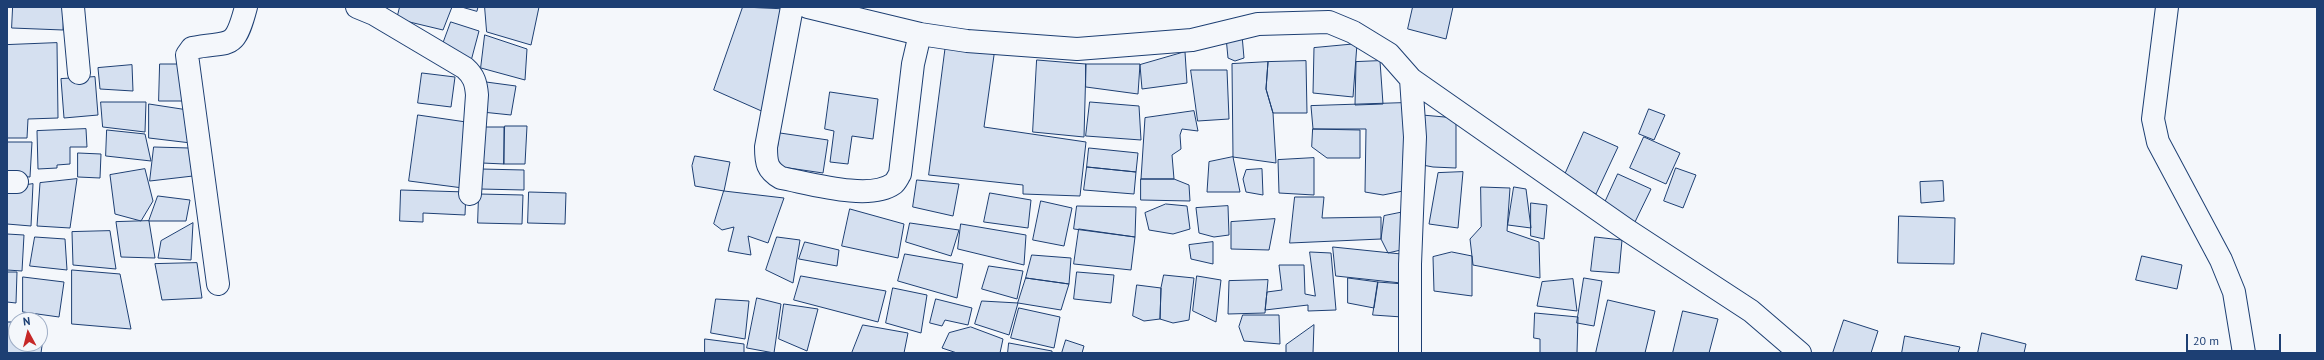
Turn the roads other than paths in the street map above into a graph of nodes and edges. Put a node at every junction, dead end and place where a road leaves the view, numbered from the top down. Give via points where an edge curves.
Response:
1 (73, 7) edge
2 (246, 7) edge
3 (357, 7) edge
4 (792, 7) edge
5 (808, 7) edge
6 (2167, 7) edge
7 (1258, 15) edge
8 (920, 34) junction
9 (79, 73) dead end
10 (1411, 79) junction
11 (470, 194) dead end
12 (218, 284) dead end
13 (1410, 353) edge
14 (1800, 353) edge
15 (2244, 353) edge

1 - 9 street
2 - 12 street via 236,35 231,41 218,46 192,48 187,55
3 - 11 street via 374,14 459,64 472,75 477,95
4 - 8 street via 766,147 766,162 771,172 781,178 861,192 883,189 894,183 900,174 913,64
5 - 8 street
6 - 15 street via 2153,119 2156,135 2229,278 2238,310
7 - 8 street via 1192,40 1077,49 968,41
7 - 10 street via 1329,22 1353,32 1389,54
10 - 13 street via 1415,137 1410,264
10 - 14 street via 1627,230 1751,311

